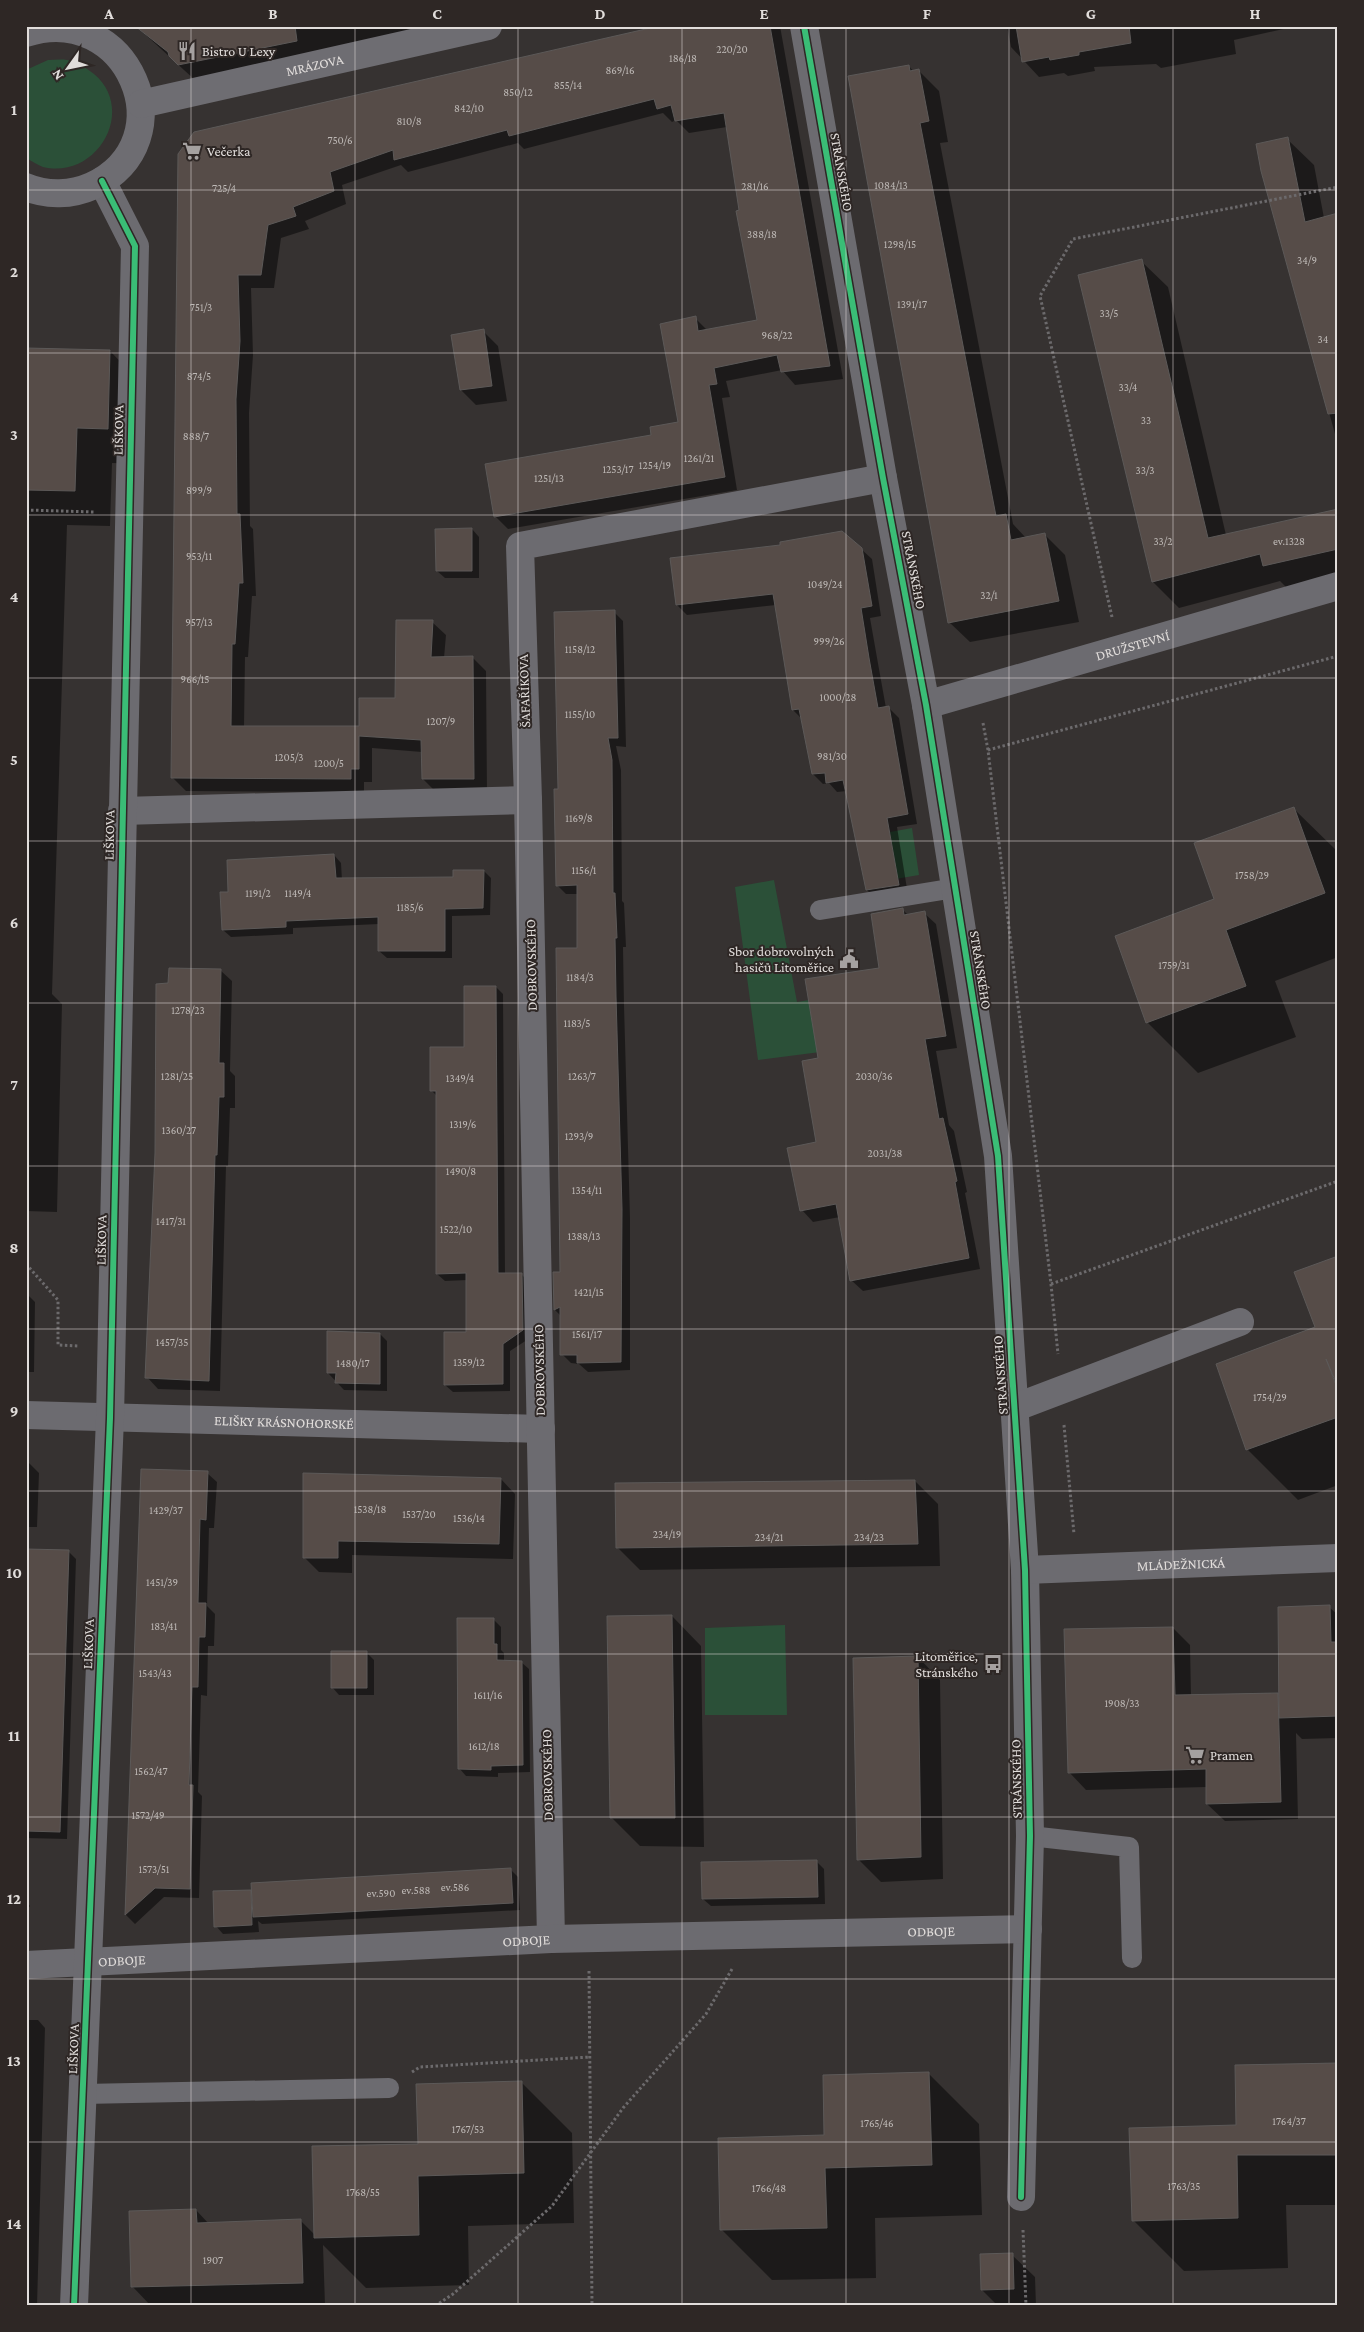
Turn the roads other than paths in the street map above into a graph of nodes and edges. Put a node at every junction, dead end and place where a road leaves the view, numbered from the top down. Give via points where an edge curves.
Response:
1 (488, 26) edge
2 (804, 26) edge
3 (76, 27) edge
4 (26, 33) edge
5 (141, 104) junction
6 (102, 181) junction
7 (26, 187) edge
8 (883, 478) junction
9 (1338, 586) edge
10 (926, 705) junction
11 (528, 800) junction
12 (122, 811) junction
13 (955, 888) junction
14 (820, 910) dead end
15 (1240, 1322) dead end
16 (1014, 1408) junction
17 (26, 1415) edge
18 (110, 1418) junction
19 (541, 1429) junction
20 (1338, 1558) edge
21 (1026, 1570) junction
22 (1030, 1836) junction
23 (1028, 1928) junction
24 (550, 1939) junction
25 (1132, 1958) dead end
26 (89, 1960) junction
27 (26, 1965) edge
28 (389, 2088) road end
29 (83, 2094) junction
30 (1022, 2197) road end
31 (74, 2306) edge

1 - 5 main road, MRÁZOVA
2 - 8 street, STRÁNSKÉHO
3 - 4 main road via 43,28
3 - 5 main road via 113,48 123,59 137,83
5 - 6 main road via 141,122 128,156
6 - 7 main road via 66,193 47,193
6 - 12 street, LIŠKOVA via 135,246
8 - 10 street, STRÁNSKÉHO
8 - 11 street, ŠAFAŘÍKOVA via 520,546
9 - 10 street, DRUŽSTEVNÍ
10 - 13 street, STRÁNSKÉHO
11 - 12 street
11 - 19 street, DOBROVSKÉHO
12 - 18 street, LIŠKOVA
13 - 14 lane
13 - 16 street, STRÁNSKÉHO via 998,1156
15 - 16 street, STRÁNSKÉHO
16 - 21 street, STRÁNSKÉHO
17 - 18 street, ELIŠKY KRÁSNOHORSKÉ
18 - 19 street, ELIŠKY KRÁSNOHORSKÉ
18 - 26 street, LIŠKOVA
19 - 24 street, DOBROVSKÉHO
20 - 21 street, MLÁDEŽNICKÁ
21 - 22 street, STRÁNSKÉHO
22 - 23 street, STRÁNSKÉHO
22 - 25 lane via 1129,1847
23 - 24 street, ODBOJE
23 - 30 street, STRÁNSKÉHO
24 - 26 street, ODBOJE
26 - 27 street, ODBOJE
26 - 29 street, LIŠKOVA
28 - 29 lane
29 - 31 street, LIŠKOVA

